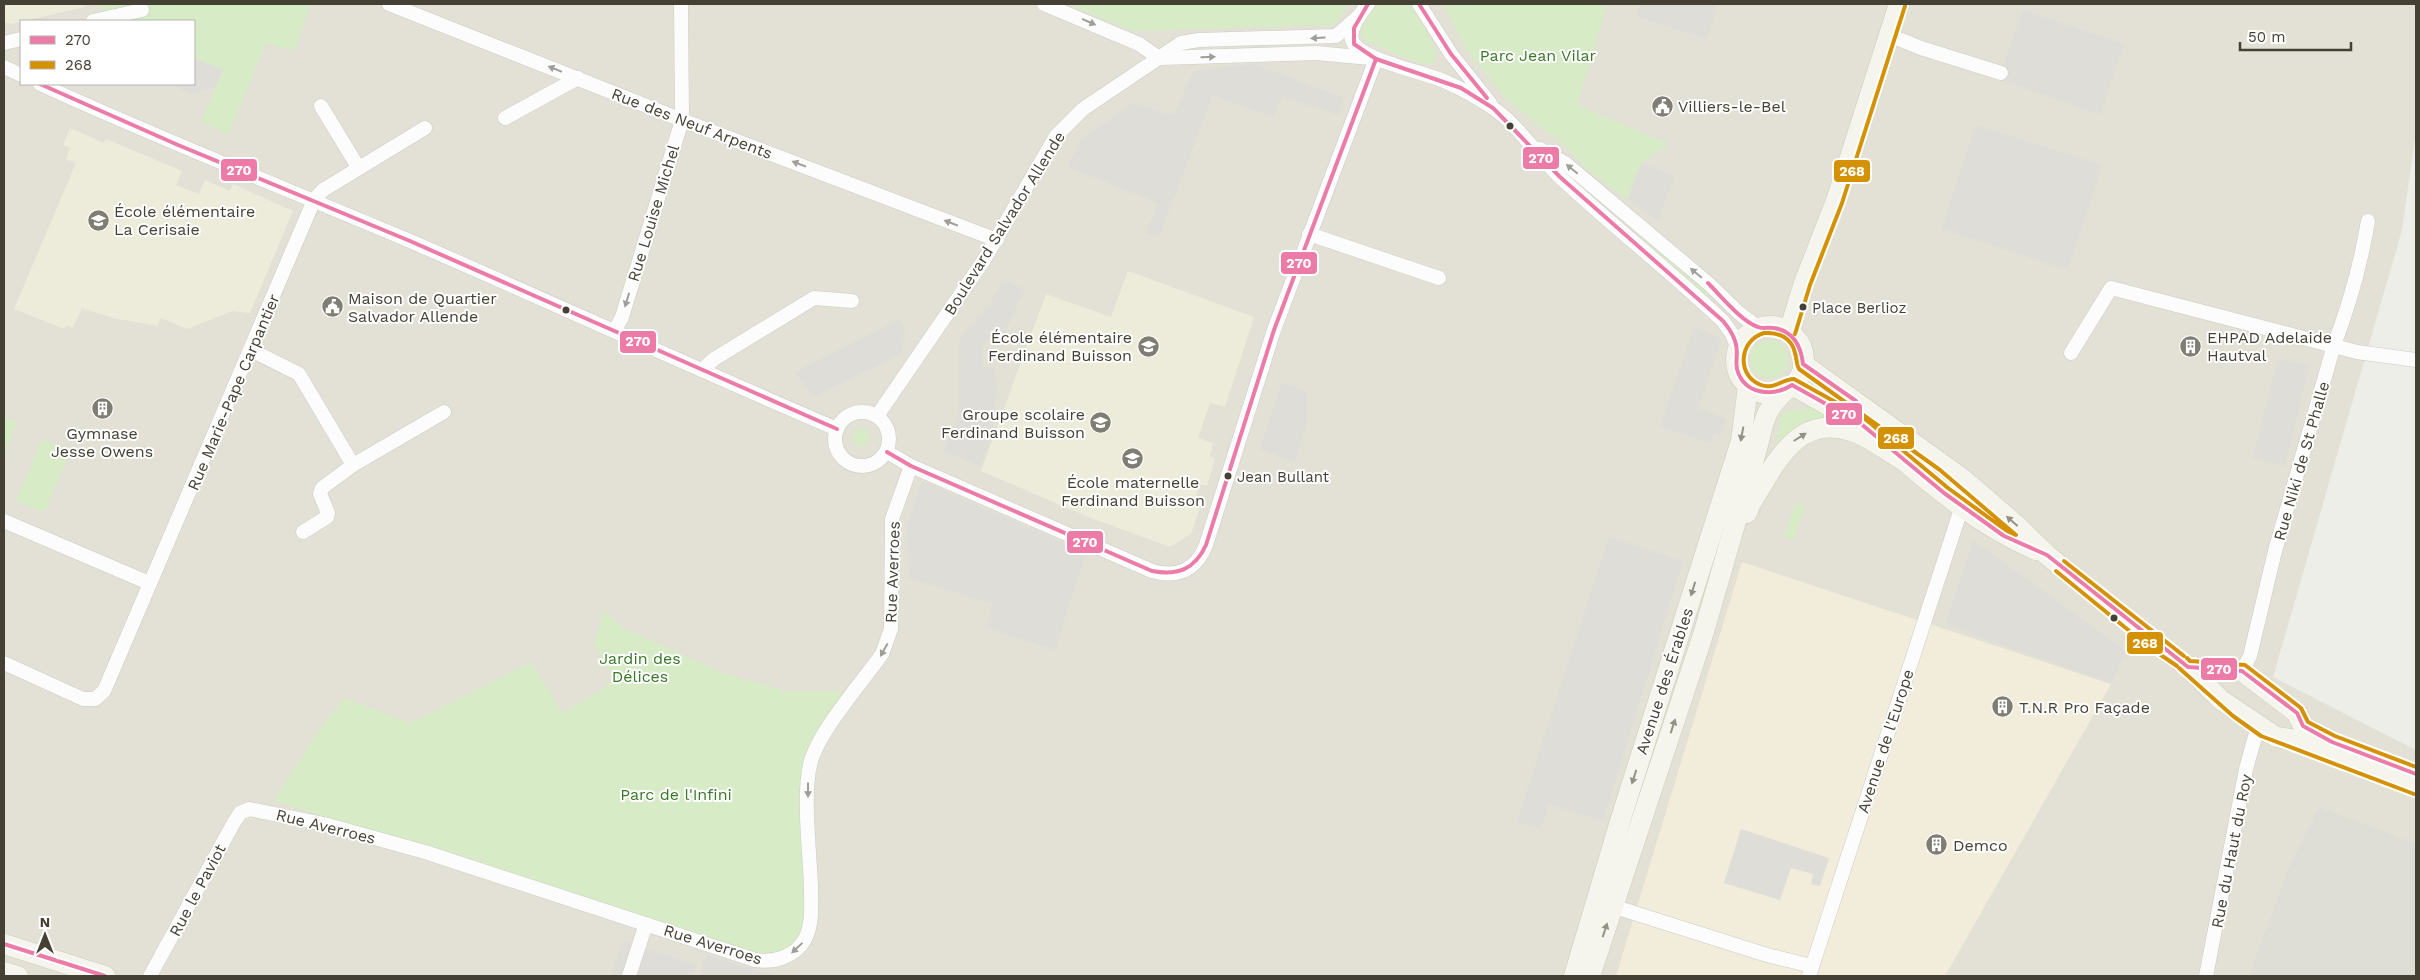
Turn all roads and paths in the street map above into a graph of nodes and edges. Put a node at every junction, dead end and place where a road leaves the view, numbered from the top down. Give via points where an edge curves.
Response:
1 (388, 4) edge
2 (681, 4) edge
3 (1044, 4) edge
4 (1368, 4) edge
5 (1419, 4) edge
6 (1899, 4) edge
7 (142, 10) dead end
8 (1359, 16) junction
9 (97, 20) edge
10 (1889, 35) junction
11 (20, 39) edge
12 (4, 43) edge
13 (1159, 58) junction
14 (1376, 59) junction
15 (4, 67) edge
16 (2001, 72) dead end
17 (20, 75) edge
18 (578, 78) junction
19 (42, 85) edge
20 (321, 106) dead end
21 (1494, 108) junction
22 (505, 118) dead end
23 (682, 120) junction
24 (425, 128) dead end
25 (1530, 144) junction
26 (358, 167) junction
27 (314, 200) junction
28 (2368, 221) dead end
29 (1309, 234) junction
30 (996, 240) junction
31 (1439, 278) dead end
32 (852, 301) dead end
33 (1759, 328) junction
34 (615, 330) junction
35 (1789, 332) junction
36 (2334, 346) junction
37 (1738, 349) junction
38 (251, 350) junction
39 (2071, 353) dead end
40 (2416, 360) edge
41 (1804, 364) junction
42 (702, 370) junction
43 (1748, 386) junction
44 (1789, 388) junction
45 (444, 412) dead end
46 (877, 416) junction
47 (837, 429) junction
48 (887, 452) junction
49 (1904, 461) junction
50 (353, 465) junction
51 (911, 466) junction
52 (1962, 506) junction
53 (4, 521) edge
54 (303, 532) dead end
55 (2047, 555) junction
56 (150, 583) junction
57 (1703, 635) junction
58 (4, 663) edge
59 (2188, 667) junction
60 (2234, 671) junction
61 (2217, 696) junction
62 (2258, 726) junction
63 (2296, 733) junction
64 (2416, 774) edge
65 (2416, 788) edge
66 (249, 809) joint
67 (1612, 906) junction
68 (646, 924) junction
69 (4, 944) edge
70 (1811, 971) edge
71 (4, 972) edge
72 (18, 976) edge
73 (105, 976) edge
74 (150, 976) edge
75 (629, 976) edge
76 (1574, 976) edge
77 (1590, 976) edge
78 (2206, 976) edge

18 -> 1 street, Rue des Neuf Arpents
2 - 23 street, Rue Louise Michel
3 -> 13 street via 1139,44
4 - 8 street
5 - 21 street via 1446,49
6 - 10 main road
7 - 9 street
8 -> 13 street, Boulevard Salvador Allende via 1336,36 1199,40 1181,44
8 - 14 street via 1352,39 1358,49
10 - 16 street
10 - 35 main road via 1836,201
11 - 12 street
13 -> 14 street via 1316,53
13 - 30 street, Boulevard Salvador Allende via 1069,121 1056,136
14 - 21 street via 1442,80
14 - 29 street
15 - 17 street
18 - 22 street
18 - 23 street, Rue des Neuf Arpents
19 - 27 street via 201,155
20 - 26 street
21 - 25 street
30 -> 23 street, Rue des Neuf Arpents
23 -> 34 street, Rue Louise Michel via 622,317
24 - 26 street
33 -> 25 street via 1566,163
25 - 37 street via 1560,177 1723,321
26 - 27 street via 323,190
27 - 34 street
27 - 38 street, Rue Marie-Pape Carpantier
28 - 36 street, Rue Niki de St Phalle via 2364,247
29 - 31 street
29 - 51 street via 1260,370 1206,545 1200,559 1189,570 1171,574 1152,571
30 - 46 street, Boulevard Salvador Allende
32 - 42 street via 814,298 714,359
33 - 35 main road via 1769,326
33 - 37 main road via 1746,336
34 - 42 street
35 - 41 main road via 1800,346
36 - 39 street via 2110,288
36 - 40 street
36 - 60 street, Rue Niki de St Phalle via 2274,551 2250,656
37 - 43 main road via 1736,365
38 - 50 street via 298,374
38 - 56 street, Rue Marie-Pape Carpantier
41 - 44 main road via 1799,378
55 -> 41 main road via 1963,479
42 - 47 street
43 - 44 main road via 1766,394
43 -> 76 main road, Avenue des Érables via 1741,441
44 - 49 main road via 1860,423
44 - 57 main road, Avenue des Érables via 1774,401 1765,415
45 - 50 street
46 - 47 street via 854,413
46 - 48 street via 890,436
47 - 48 street via 836,447 847,462 855,466 873,464
48 - 51 street
49 - 52 main road
57 -> 49 main road, Avenue des Érables via 1750,505 1790,442 1811,430 1832,427 1852,431
50 - 54 street via 322,488 320,494 327,517
51 -> 68 street, Rue Averroes via 892,519 891,629 888,642 820,740 810,764 811,912 805,939 792,953 773,960 756,960
52 - 55 main road via 2004,536
52 - 70 street, Avenue de l'Europe
53 - 56 street
55 - 59 main road
56 - 58 street, Rue Marie-Pape Carpantier via 104,691 95,699 83,699
67 -> 57 main road, Avenue des Érables
59 - 60 main road
59 - 61 main road
60 - 61 main road via 2217,677
60 - 63 main road via 2297,713
61 - 62 main road
62 - 63 main road via 2276,738
62 - 78 street, Rue du Haut du Roy via 2246,769
63 - 64 main road via 2332,742
63 - 65 main road
66 - 68 street, Rue Averroes via 324,824 425,852
66 - 74 street, Rue le Paviot via 240,813 233,824
67 - 70 street
77 -> 67 main road, Avenue des Érables
68 - 75 street
69 - 73 main road
71 - 72 main road

